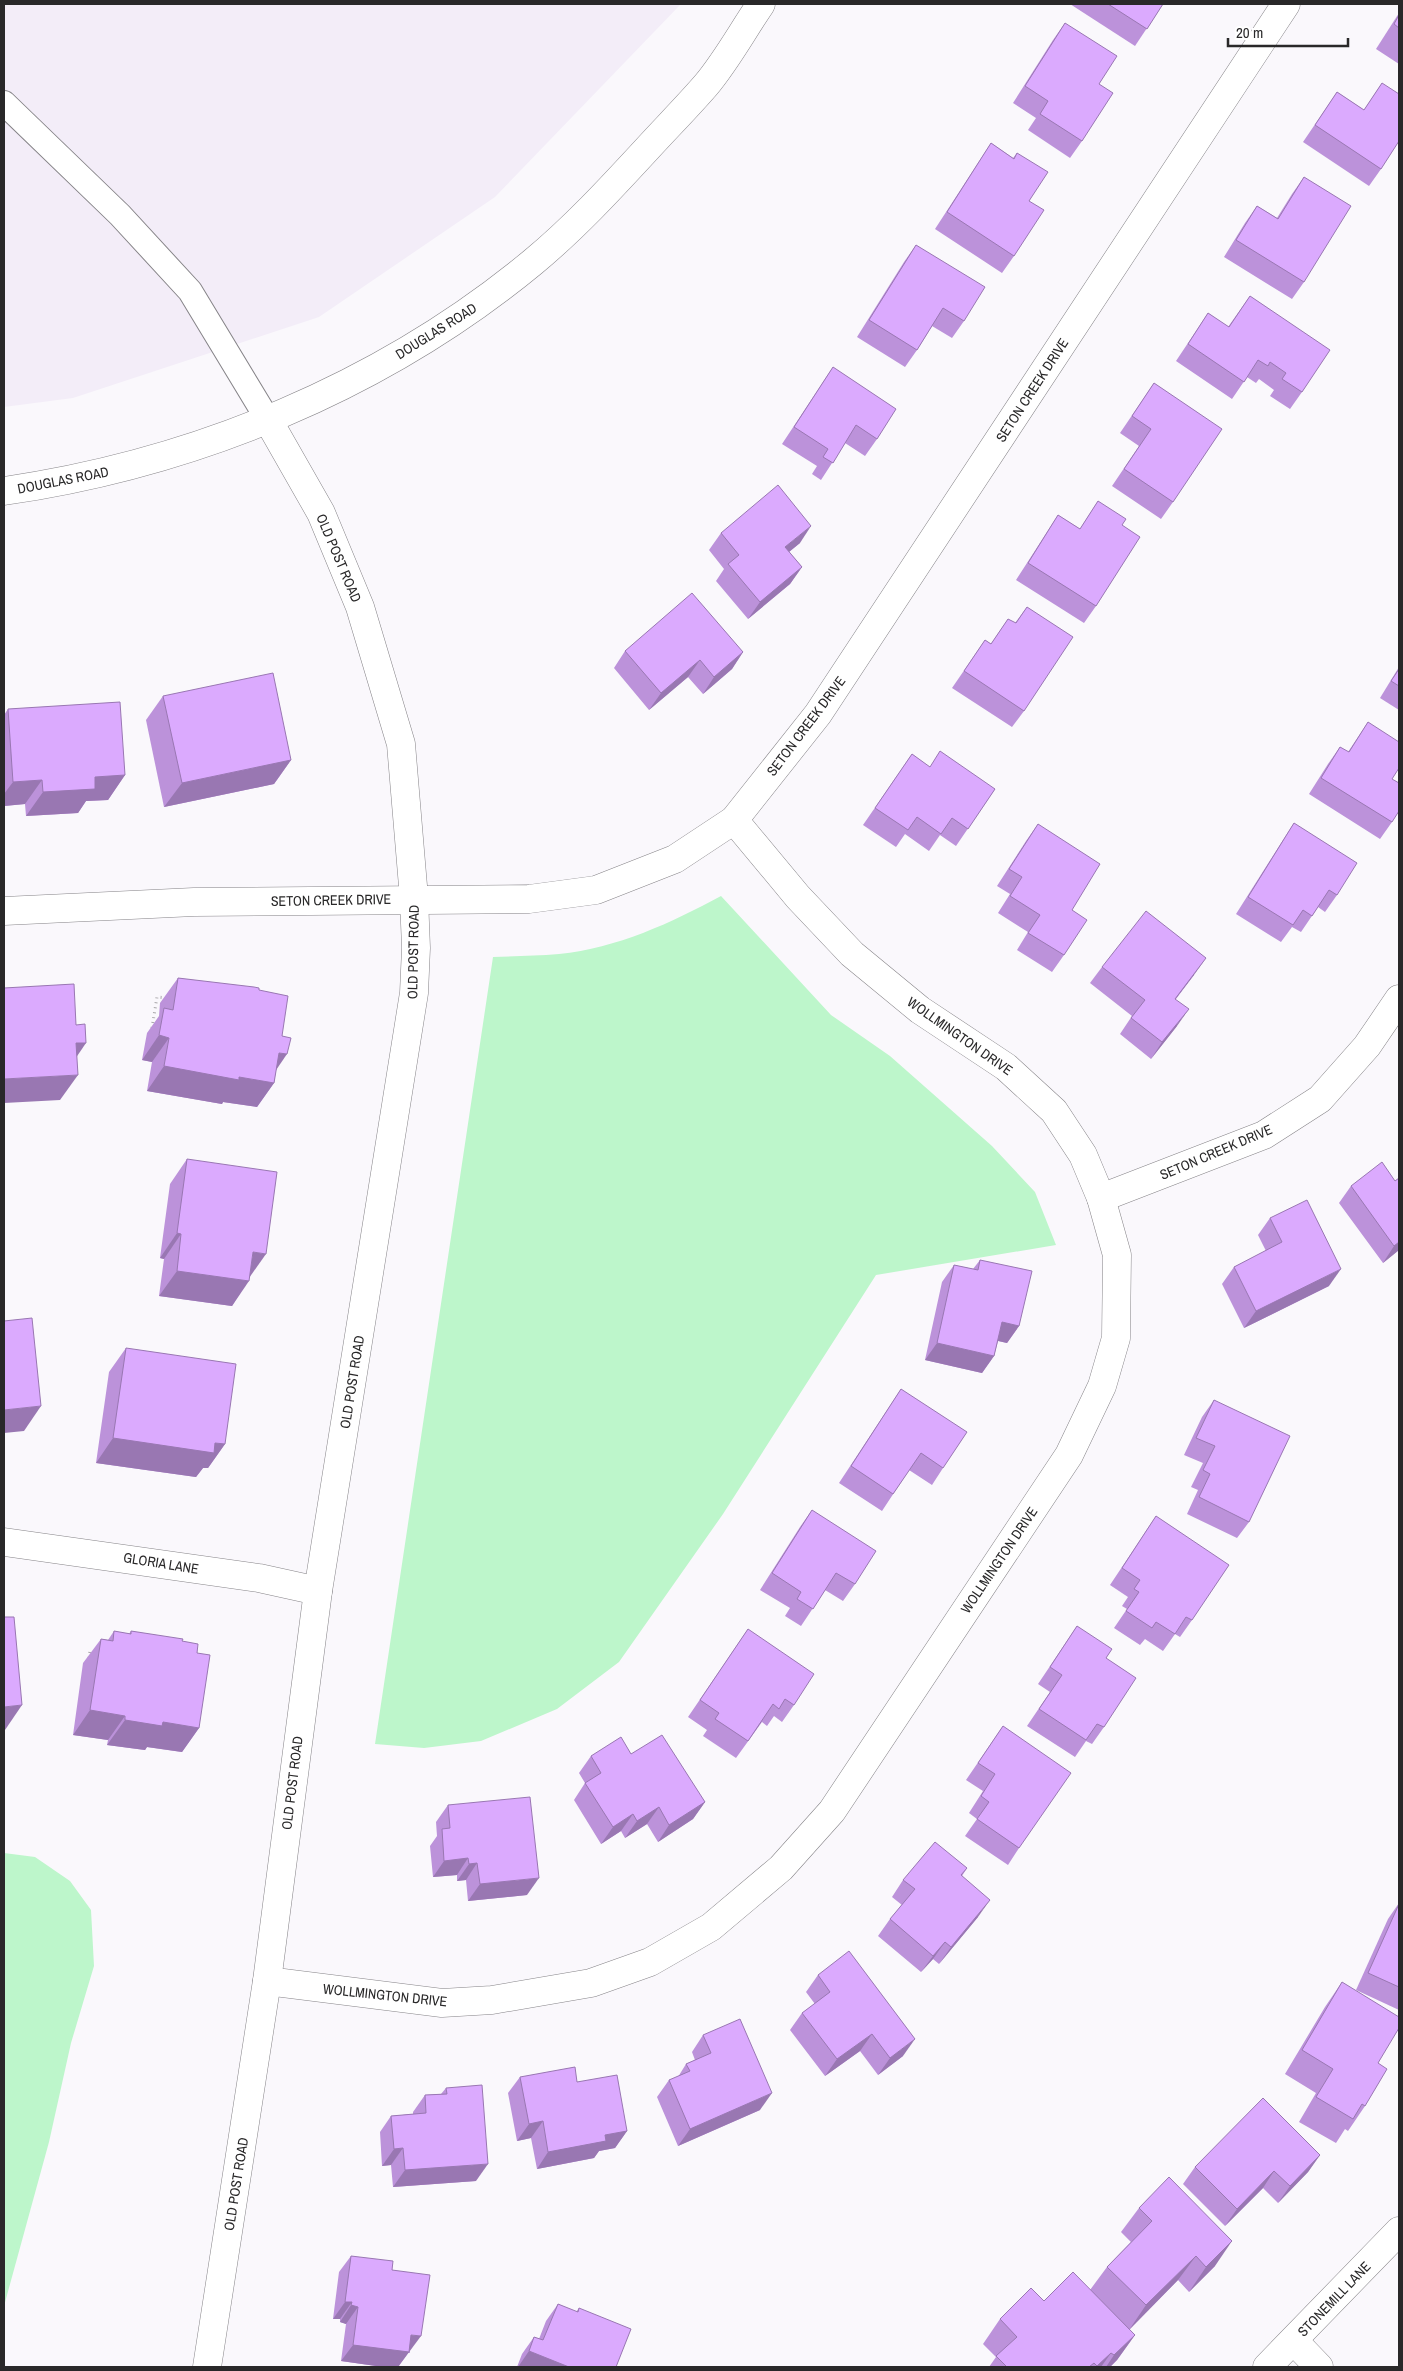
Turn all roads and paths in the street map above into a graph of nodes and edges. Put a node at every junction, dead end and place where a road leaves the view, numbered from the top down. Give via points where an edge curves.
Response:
1 (761, 4) edge
2 (1286, 4) edge
3 (4, 103) edge
4 (268, 420) junction
5 (4, 491) edge
6 (734, 820) junction
7 (414, 898) junction
8 (4, 911) edge
9 (174, 998) edge
10 (1399, 1000) edge
11 (152, 1033) dead end
12 (1100, 1198) junction
13 (4, 1542) edge
14 (318, 1591) junction
15 (105, 1652) edge
16 (88, 1664) dead end
17 (266, 1981) junction
18 (1399, 2231) edge
19 (1294, 2341) junction
20 (207, 2367) edge
21 (1268, 2367) edge
22 (1319, 2367) edge

1 - 4 street, DOUGLAS ROAD via 707,84 593,208 534,261 426,340
2 - 6 street, SETON CREEK DRIVE via 818,714
3 - 4 lane via 120,214 190,291
4 - 5 street, DOUGLAS ROAD via 147,461 58,483
4 - 7 street, OLD POST ROAD via 320,513 360,607 400,744
6 - 7 street, SETON CREEK DRIVE via 675,859 596,890 529,898
6 - 12 street, WOLLMINGTON DRIVE via 798,897 852,954 920,1010 1006,1067 1054,1111 1083,1155
7 - 8 street, SETON CREEK DRIVE via 194,902
7 - 14 street, OLD POST ROAD via 414,994
9 - 11 path via 157,997
10 - 12 street, SETON CREEK DRIVE via 1367,1046 1320,1099 1264,1135
12 - 17 street, WOLLMINGTON DRIVE via 1117,1255 1116,1338 1102,1386 1069,1455 832,1811 781,1868 711,1927 650,1962 591,1983 502,1999 442,2003
13 - 14 street, GLORIA LANE via 249,1577
14 - 17 street, OLD POST ROAD
15 - 16 path via 90,1651
17 - 20 street, OLD POST ROAD
18 - 19 street, STONEMILL LANE
19 - 21 street, STONEMILL LANE
19 - 22 street

